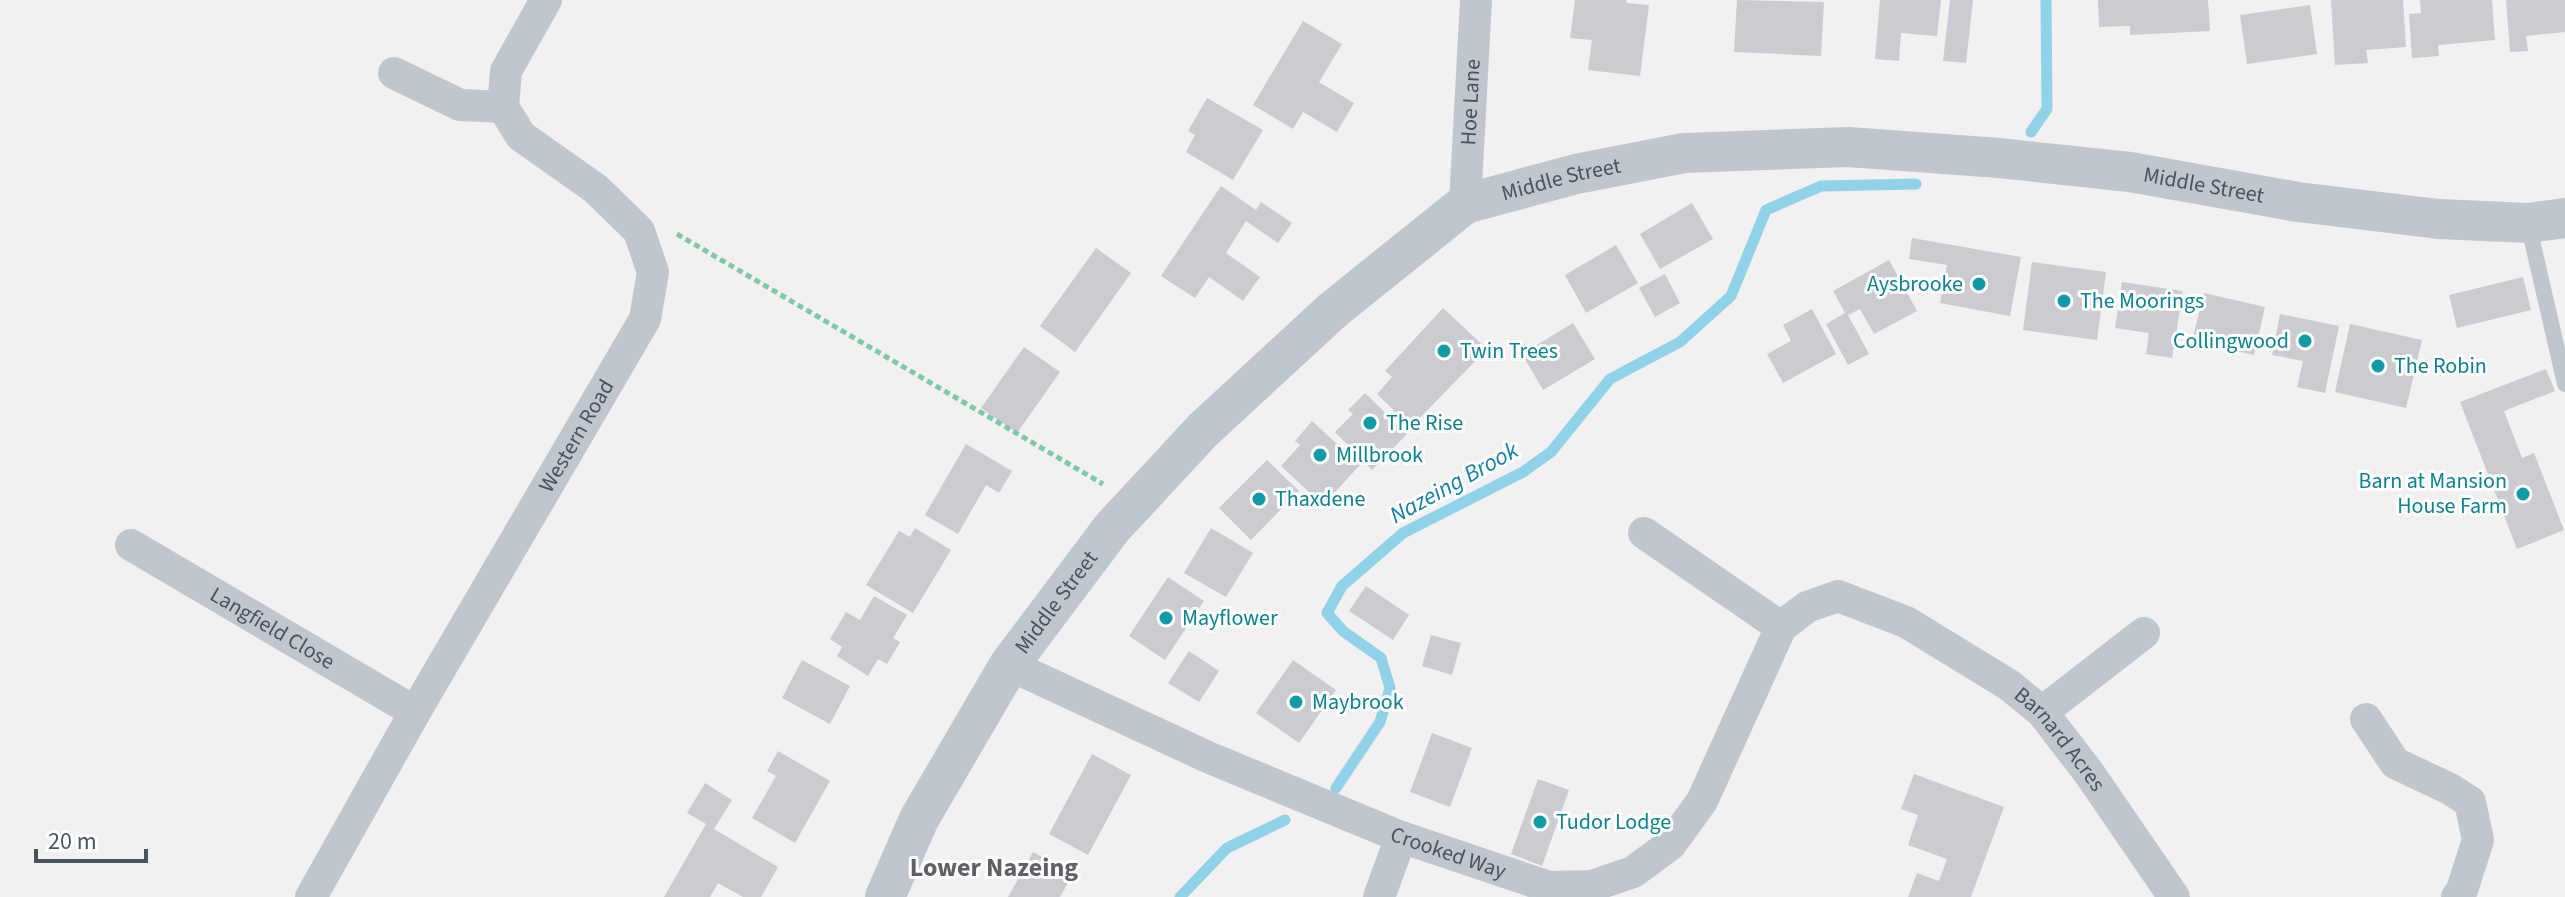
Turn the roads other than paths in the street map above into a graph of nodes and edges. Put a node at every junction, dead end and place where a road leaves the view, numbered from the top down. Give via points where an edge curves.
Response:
1 (546, 0) edge
2 (1476, 0) edge
3 (394, 73) dead end
4 (503, 107) junction
5 (1465, 204) junction
6 (2547, 220) edge
7 (2565, 384) edge
8 (1644, 533) dead end
9 (131, 545) dead end
10 (1781, 627) junction
11 (2144, 633) dead end
12 (1009, 665) junction
13 (415, 712) junction
14 (2042, 712) junction
15 (2366, 719) dead end
16 (1401, 837) junction
17 (311, 897) edge
18 (885, 897) edge
19 (1379, 897) edge
20 (2174, 897) edge
21 (2457, 897) edge

1 - 4 street via 506,71
2 - 5 street, Hoe Lane
3 - 4 street via 460,105
4 - 13 street, Western Road via 521,136 596,189 639,231 653,272 645,319
5 - 6 street, Middle Street via 1576,174 1684,153 1848,147 2118,171 2298,202 2439,219
5 - 12 street, Middle Street via 1333,310 1203,430 1112,528
6 - 7 lane
8 - 10 street
9 - 13 street, Langfield Close
10 - 14 street, Barnard Acres via 1807,607 1838,596 1906,622 2009,685
10 - 16 street, Crooked Way via 1702,801 1671,844 1633,872 1592,886 1549,887
11 - 14 street
12 - 16 street, Crooked Way via 1210,758
12 - 18 street, Middle Street via 919,819
13 - 17 street, Western Road
14 - 20 street, Barnard Acres
15 - 21 street via 2395,763 2470,802 2478,840
16 - 19 street

